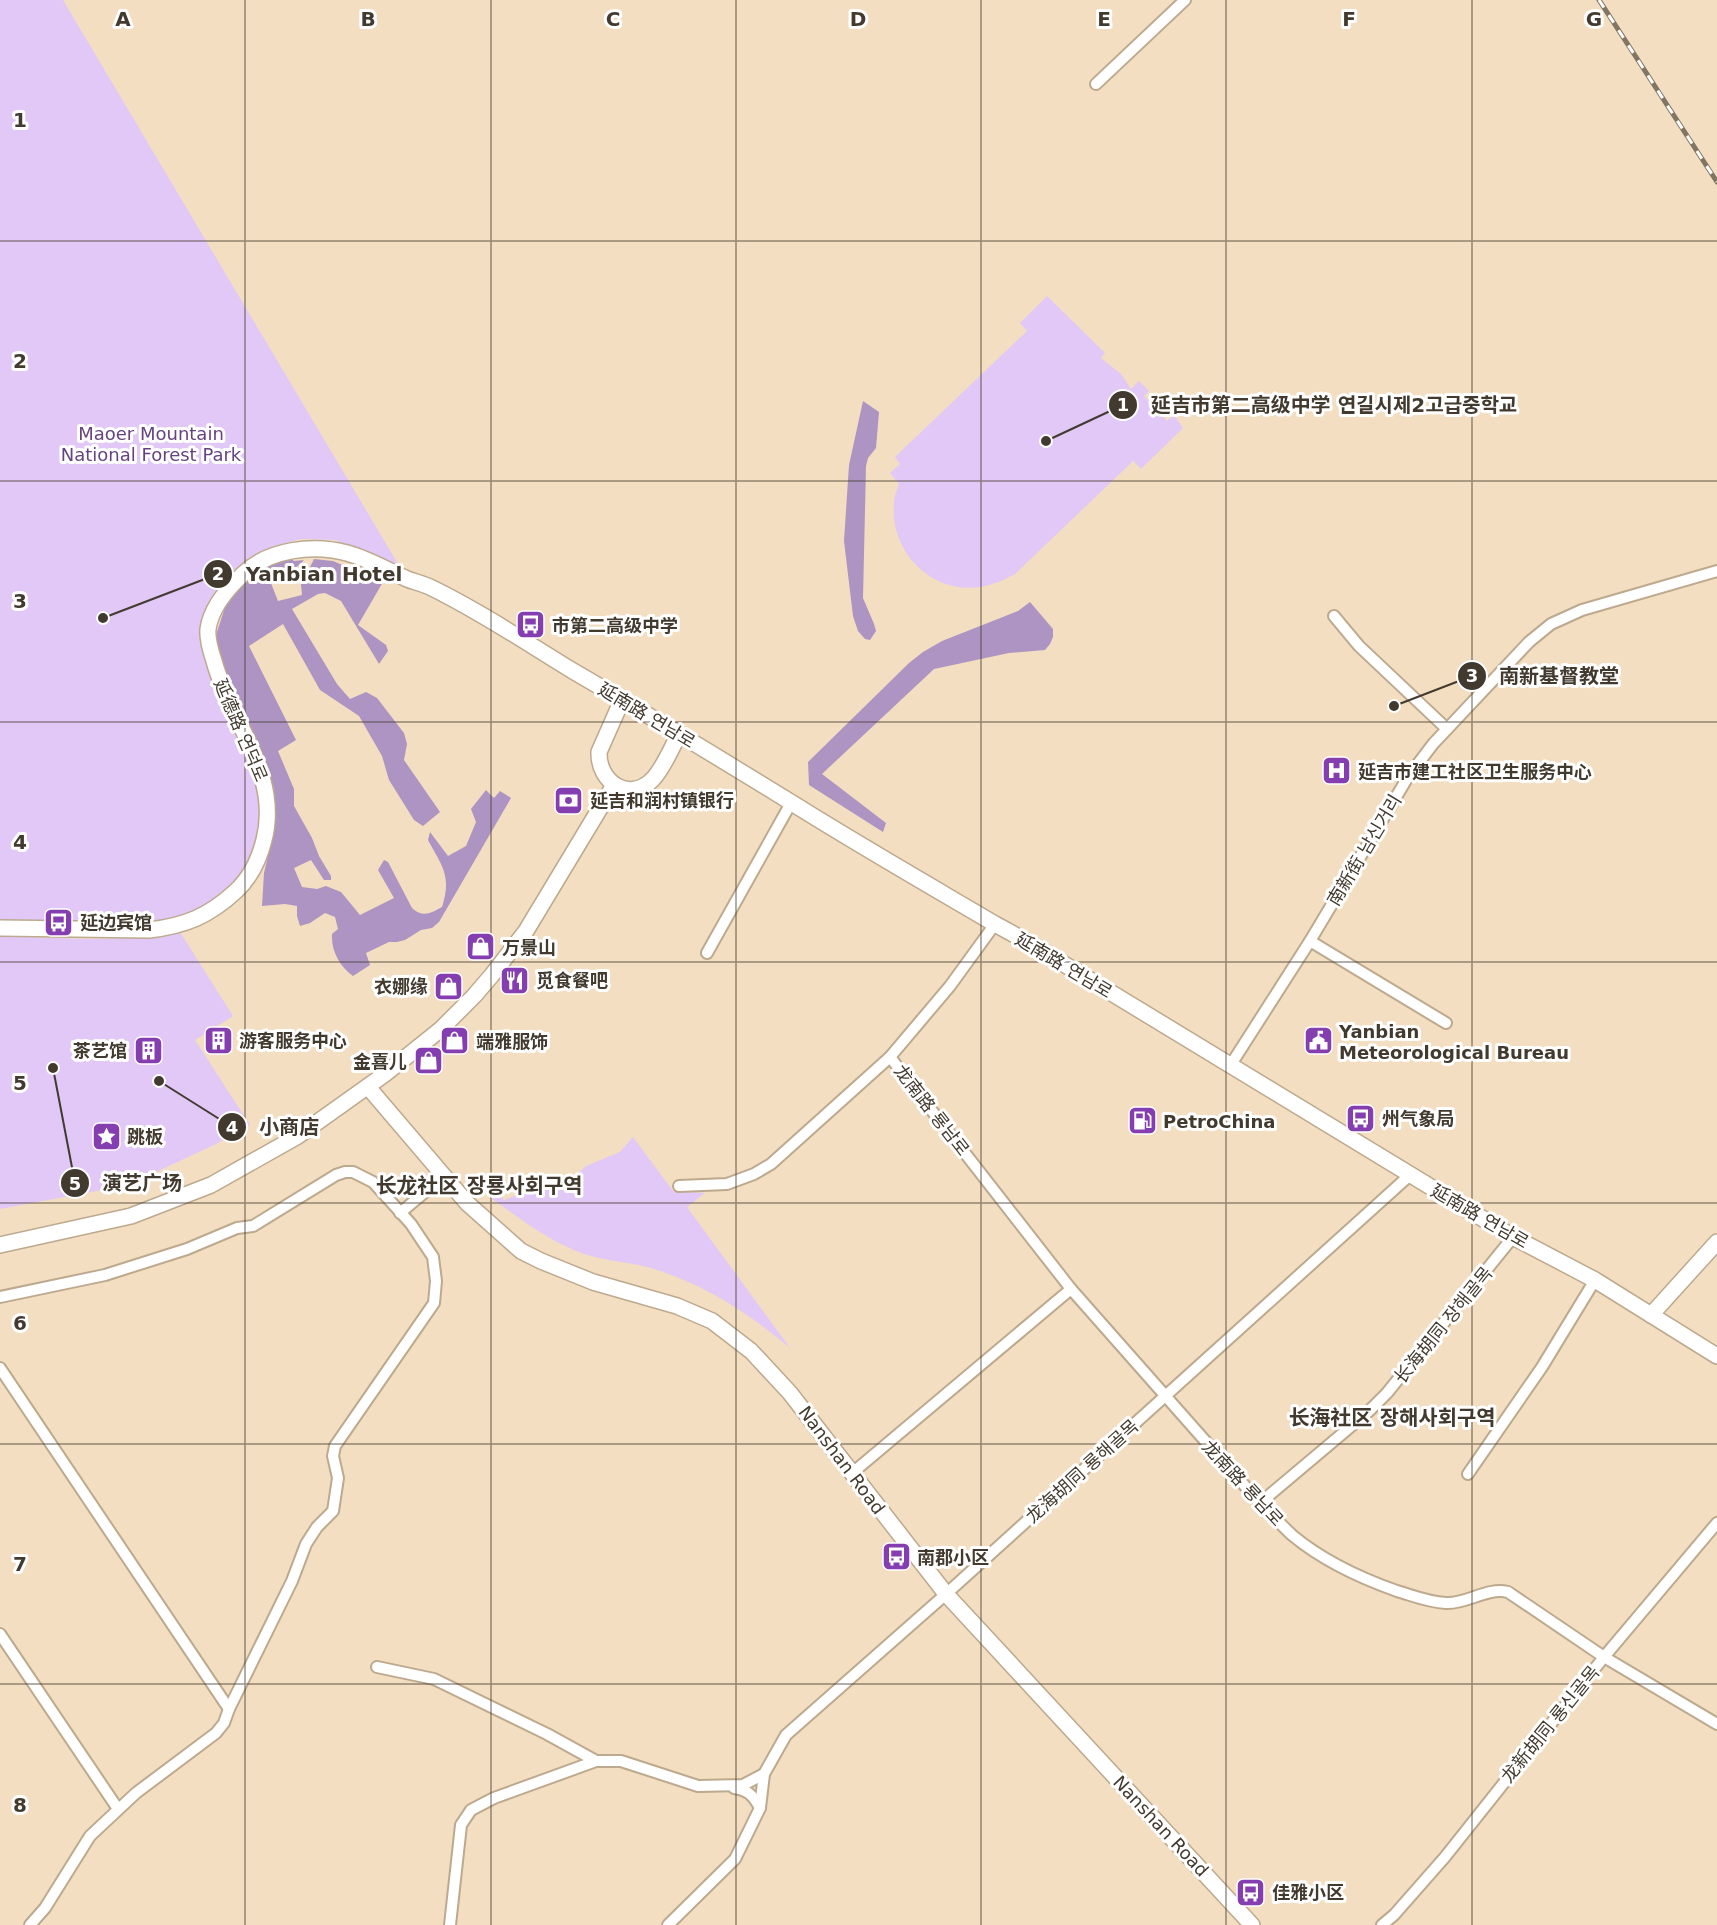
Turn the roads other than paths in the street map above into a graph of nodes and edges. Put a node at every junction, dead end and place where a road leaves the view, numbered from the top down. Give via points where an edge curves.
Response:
1 (1185, 0) edge
2 (1096, 84) dead end
3 (1717, 571) edge
4 (408, 579) joint
5 (1334, 616) dead end
6 (622, 699) junction
7 (1447, 729) junction
8 (679, 734) junction
9 (614, 785) junction
10 (791, 803) junction
11 (995, 924) junction
12 (0, 928) edge
13 (1310, 941) junction
14 (707, 953) dead end
15 (1446, 1023) dead end
16 (890, 1057) junction
17 (1230, 1066) junction
18 (368, 1087) junction
19 (1410, 1175) junction
20 (443, 1177) junction
21 (679, 1186) dead end
22 (400, 1213) junction
23 (1513, 1238) junction
24 (1717, 1242) edge
25 (0, 1245) edge
26 (1595, 1280) junction
27 (1071, 1289) junction
28 (0, 1297) edge
29 (1651, 1315) junction
30 (1717, 1356) edge
31 (0, 1368) edge
32 (1165, 1397) junction
33 (851, 1474) junction
34 (1468, 1474) dead end
35 (1260, 1503) junction
36 (1717, 1522) edge
37 (946, 1594) junction
38 (0, 1634) edge
39 (1604, 1657) junction
40 (377, 1667) dead end
41 (229, 1709) junction
42 (1717, 1724) edge
43 (596, 1761) junction
44 (764, 1774) junction
45 (725, 1786) junction
46 (760, 1808) junction
47 (118, 1809) junction
48 (30, 1925) edge
49 (450, 1925) edge
50 (668, 1925) edge
51 (1252, 1925) edge
52 (1382, 1925) edge

1 - 2 street
3 - 7 street, 南新街 남신거리 via 1582,610 1551,624
4 - 6 street, 延南路 연남로 via 430,587
4 - 12 street, 延德路 연덕로 via 348,553 306,549 268,558 248,569 217,606 208,630 211,653 220,683 261,770 267,809 267,831 257,861 248,879 232,895 206,914 172,928
5 - 7 street via 1359,646
6 - 8 street, 延南路 연남로
6 - 9 street via 598,752 601,771
7 - 13 street, 南新街 남신거리 via 1408,777
8 - 9 street via 651,781 633,789
8 - 10 street, 延南路 연남로
9 - 18 street via 526,931 492,975 441,1029
10 - 11 street, 延南路 연남로
10 - 14 street
11 - 16 street via 950,986
11 - 17 street, 延南路 연남로
13 - 15 street
13 - 17 street, 南新街 남신거리
16 - 21 street via 771,1164 727,1184
16 - 27 street, 龙南路 룡남로
17 - 19 street, 延南路 연남로
18 - 20 street, Nanshan Road
18 - 25 street via 282,1146 187,1196 131,1216
19 - 23 street, 延南路 연남로
19 - 32 street, 龙海胡同 룡해골목
20 - 22 street
20 - 33 street, Nanshan Road via 521,1251 593,1282 677,1305 712,1321 751,1351 776,1377
22 - 28 street via 373,1182 345,1172 253,1226 237,1228 190,1248 101,1276
22 - 41 street via 433,1257 434,1303 335,1446 338,1478 333,1511 306,1544
23 - 26 street, 延南路 연남로
23 - 35 street, 长海胡同 장해골목 via 1387,1393
24 - 29 street
26 - 29 street, 延南路 연남로
26 - 34 street via 1542,1367
27 - 32 street, 龙南路 룡남로
27 - 33 street
29 - 30 street, 延南路 연남로
31 - 41 street
32 - 35 street, 龙南路 룡남로
32 - 37 street, 龙海胡同 룡해골목
33 - 37 street, Nanshan Road
35 - 39 street, 龙南路 룡남로 via 1292,1535 1343,1569 1430,1602 1451,1603 1498,1590 1508,1592
36 - 39 street, 龙新胡同 룡신골목
37 - 44 street, 龙海胡同 룡해골목 via 786,1735
37 - 51 street, Nanshan Road
38 - 47 street
39 - 42 street, 龙南路 룡남로
39 - 52 street, 龙新胡同 룡신골목 via 1445,1857
40 - 43 street via 434,1679
41 - 47 street via 216,1733
43 - 45 street via 621,1761 698,1786
43 - 49 street via 471,1810 461,1825
44 - 45 street via 743,1785
44 - 46 street
45 - 46 street via 746,1790
46 - 50 street via 735,1859
47 - 48 street via 90,1836

